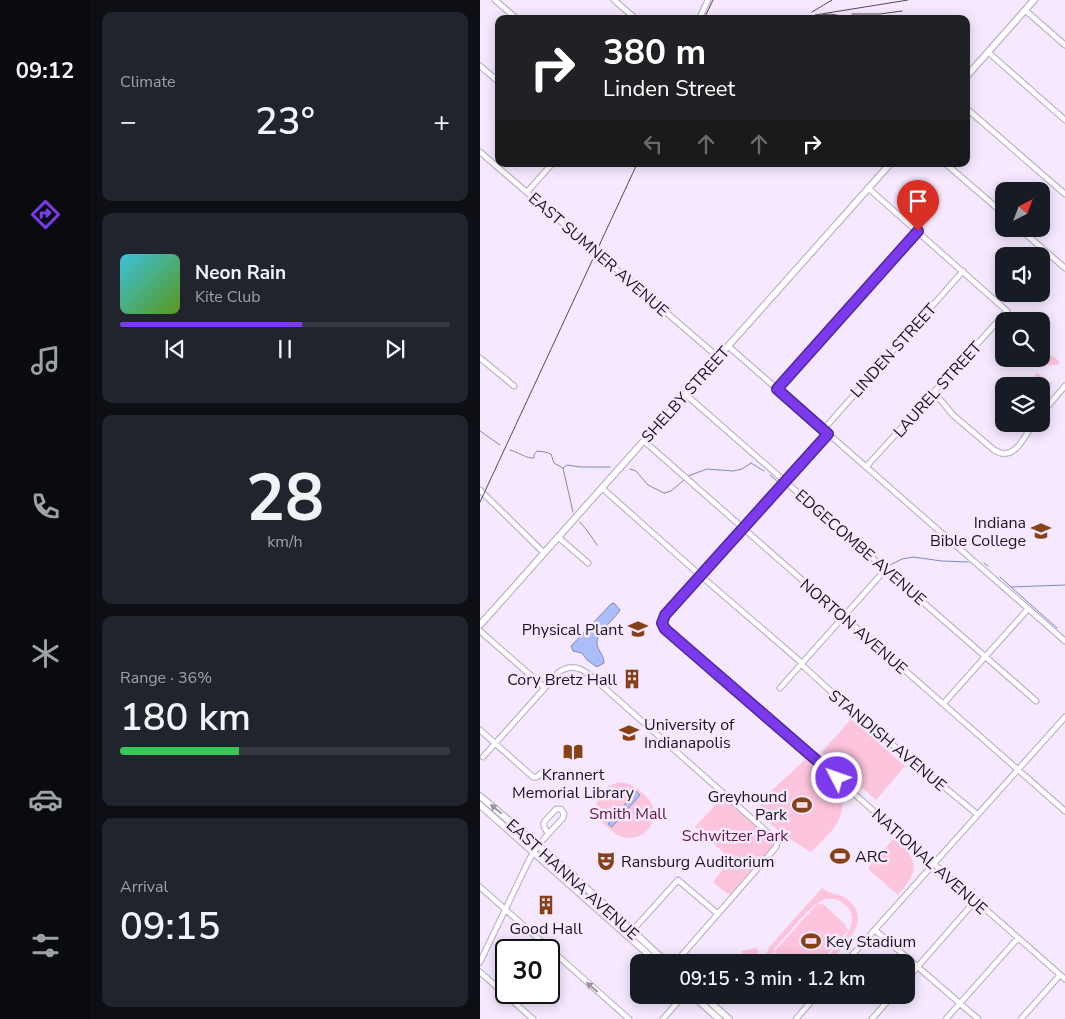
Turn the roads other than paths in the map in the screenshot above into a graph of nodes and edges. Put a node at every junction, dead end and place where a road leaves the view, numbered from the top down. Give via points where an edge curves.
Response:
1 (495, 0) edge
2 (614, 0) edge
3 (708, 0) edge
4 (1034, 0) edge
5 (1025, 10) junction
6 (512, 15) edge
7 (631, 15) edge
8 (701, 15) edge
9 (1065, 45) edge
10 (988, 52) junction
11 (480, 66) edge
12 (970, 72) edge
13 (495, 79) edge
14 (970, 111) edge
15 (1065, 120) edge
16 (480, 152) edge
17 (495, 165) edge
18 (498, 167) edge
19 (549, 167) edge
20 (887, 167) edge
21 (949, 167) edge
22 (868, 188) junction
23 (527, 192) junction
24 (1065, 194) edge
25 (995, 206) edge
26 (918, 231) junction
27 (1030, 238) edge
28 (1065, 268) edge
29 (963, 271) junction
30 (728, 346) junction
31 (718, 357) junction
32 (480, 358) edge
33 (514, 386) dead end
34 (1065, 386) edge
35 (777, 389) junction
36 (934, 392) junction
37 (685, 394) junction
38 (1050, 404) edge
39 (824, 429) junction
40 (1029, 432) edge
41 (828, 434) junction
42 (644, 441) junction
43 (866, 467) junction
44 (786, 481) junction
45 (602, 488) junction
46 (480, 490) edge
47 (743, 529) junction
48 (558, 537) junction
49 (544, 553) junction
50 (588, 563) dead end
51 (885, 570) junction
52 (701, 576) junction
53 (1028, 609) junction
54 (843, 617) junction
55 (480, 625) edge
56 (480, 631) edge
57 (1065, 641) edge
58 (986, 657) junction
59 (802, 664) junction
60 (544, 688) junction
61 (780, 688) dead end
62 (1036, 701) dead end
63 (944, 703) junction
64 (1065, 717) edge
65 (480, 730) edge
66 (495, 743) junction
67 (483, 757) dead end
68 (1018, 768) junction
69 (541, 773) dead end
70 (480, 796) edge
71 (480, 805) edge
72 (1065, 811) edge
73 (977, 814) junction
74 (548, 833) junction
75 (536, 849) junction
76 (934, 864) junction
77 (480, 887) edge
78 (976, 901) junction
79 (505, 909) junction
80 (718, 914) junction
81 (875, 930) junction
82 (632, 931) junction
83 (1018, 938) junction
84 (648, 954) edge
85 (657, 954) edge
86 (683, 954) edge
87 (853, 954) edge
88 (480, 962) edge
89 (918, 966) junction
90 (915, 970) edge
91 (480, 972) edge
92 (1060, 975) junction
93 (1065, 979) edge
94 (960, 1003) junction
95 (676, 1004) edge
96 (702, 1004) edge
97 (712, 1004) edge
98 (809, 1004) edge
99 (885, 1004) edge
100 (533, 1019) edge
101 (629, 1019) edge
102 (663, 1019) edge
103 (719, 1019) edge
104 (730, 1019) edge
105 (796, 1019) edge
106 (872, 1019) edge
107 (946, 1019) edge
108 (978, 1019) edge
109 (1021, 1019) edge

1 - 6 street
2 - 7 street
3 - 8 street
4 - 5 main road
5 - 9 street
5 - 10 main road
10 - 12 main road
10 - 15 street
11 - 13 street
14 - 24 street
16 - 17 street, EAST SUMNER AVENUE
18 - 23 street, EAST SUMNER AVENUE
19 - 23 street
20 - 22 main road, SHELBY STREET
21 - 25 street
22 - 26 street
22 - 30 main road, SHELBY STREET
23 - 31 street, EAST SUMNER AVENUE
26 - 29 street
26 - 35 street
27 - 28 street
29 - 36 street, LAUREL STREET via 1007,311
29 - 39 street, LINDEN STREET
30 - 31 main road, SHELBY STREET
30 - 35 street
31 - 37 main road, SHELBY STREET
32 - 33 street
34 - 38 street
35 - 39 street
36 - 40 street via 954,416 1000,453 1014,450
36 - 43 street, LAUREL STREET
37 - 42 main road, SHELBY STREET
37 - 44 street, EDGECOMBE AVENUE
39 - 41 street
41 - 43 street
41 - 44 street
42 - 45 main road, SHELBY STREET
42 - 47 street, NORTON AVENUE
43 - 53 street
44 - 47 street
44 - 51 street, EDGECOMBE AVENUE
45 - 48 main road, SHELBY STREET
45 - 52 street, STANDISH AVENUE
46 - 49 street
47 - 52 street
47 - 54 street, NORTON AVENUE
48 - 49 main road, SHELBY STREET
48 - 50 street
49 - 55 main road, SHELBY STREET
51 - 54 street
51 - 58 street, EDGECOMBE AVENUE
52 - 59 street, STANDISH AVENUE
52 - 76 street, NATIONAL AVENUE via 665,615 662,623 665,629
53 - 57 street
53 - 58 street
54 - 59 street
54 - 63 street, NORTON AVENUE
56 - 60 street
58 - 62 street, EDGECOMBE AVENUE
58 - 63 street
59 - 61 street
59 - 73 street, STANDISH AVENUE via 860,718
60 - 66 street
60 - 80 street via 564,669 575,667 584,670 776,841 776,848
63 - 68 street, NORTON AVENUE
64 - 68 street
65 - 66 street
66 - 67 street
66 - 69 street via 533,777
68 - 72 street, NORTON AVENUE
68 - 73 street
75 -> 70 main road, EAST HANNA AVENUE
71 - 75 main road, EAST HANNA AVENUE
73 - 76 street
74 - 74 street via 563,817 560,808 544,822
74 - 75 street
75 - 79 street
75 - 82 main road, EAST HANNA AVENUE
75 - 84 main road, EAST HANNA AVENUE
76 - 78 street, NATIONAL AVENUE
76 - 81 street
77 - 79 street
78 - 83 street, NATIONAL AVENUE
78 - 89 street
79 - 88 street
101 -> 79 street
80 - 82 street via 678,880
80 - 86 street
81 - 87 street
81 - 89 street
82 - 85 main road, EAST HANNA AVENUE
83 - 92 street, NATIONAL AVENUE
83 - 94 street
89 - 90 street
89 - 94 street
91 - 100 street
92 - 93 street, NATIONAL AVENUE
92 - 109 street
94 - 107 street
94 - 108 street
95 - 102 street
96 - 103 main road
97 - 104 main road
98 - 105 street
99 - 106 street

